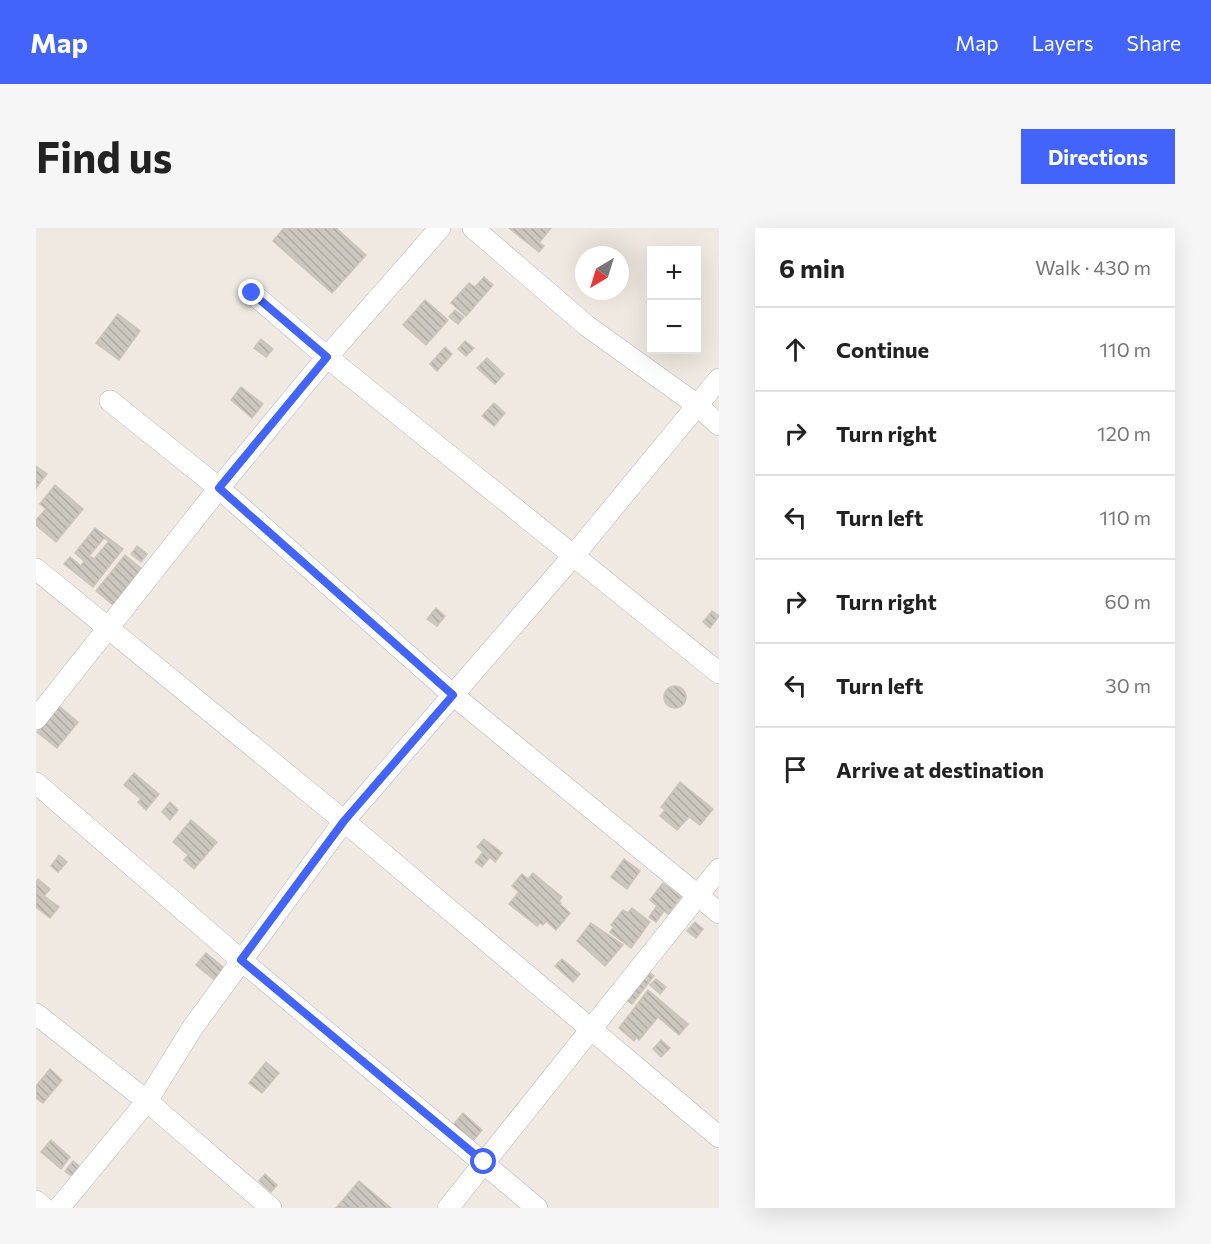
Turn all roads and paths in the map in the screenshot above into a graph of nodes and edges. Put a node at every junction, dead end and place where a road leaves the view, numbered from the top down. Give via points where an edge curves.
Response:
1 (440, 228) edge
2 (473, 228) edge
3 (252, 293) dead end
4 (327, 357) junction
5 (719, 379) edge
6 (110, 401) dead end
7 (697, 405) junction
8 (719, 425) edge
9 (219, 488) junction
10 (574, 555) junction
11 (36, 569) edge
12 (109, 627) junction
13 (719, 673) edge
14 (453, 695) junction
15 (36, 719) edge
16 (36, 783) edge
17 (344, 821) junction
18 (719, 869) edge
19 (698, 895) junction
20 (719, 913) edge
21 (241, 960) junction
22 (36, 1014) edge
23 (591, 1029) junction
24 (147, 1101) junction
25 (719, 1137) edge
26 (484, 1162) junction
27 (36, 1201) edge
28 (44, 1208) edge
29 (59, 1208) edge
30 (271, 1208) edge
31 (448, 1208) edge
32 (537, 1208) edge

1 - 4 street
2 - 7 street via 587,326
3 - 4 street
4 - 9 street
4 - 10 street
5 - 7 street
6 - 9 street
7 - 8 street
7 - 10 street
9 - 12 street
9 - 14 street
10 - 13 street
10 - 14 street
11 - 12 street
12 - 15 street
12 - 17 street
14 - 17 street
14 - 19 street
16 - 21 street
17 - 21 street
17 - 23 street
18 - 19 street
19 - 20 street
19 - 23 street
21 - 24 street
21 - 26 street
22 - 24 street
23 - 25 street
23 - 26 street
24 - 29 street
24 - 30 street
26 - 31 street
26 - 32 street
27 - 28 street

